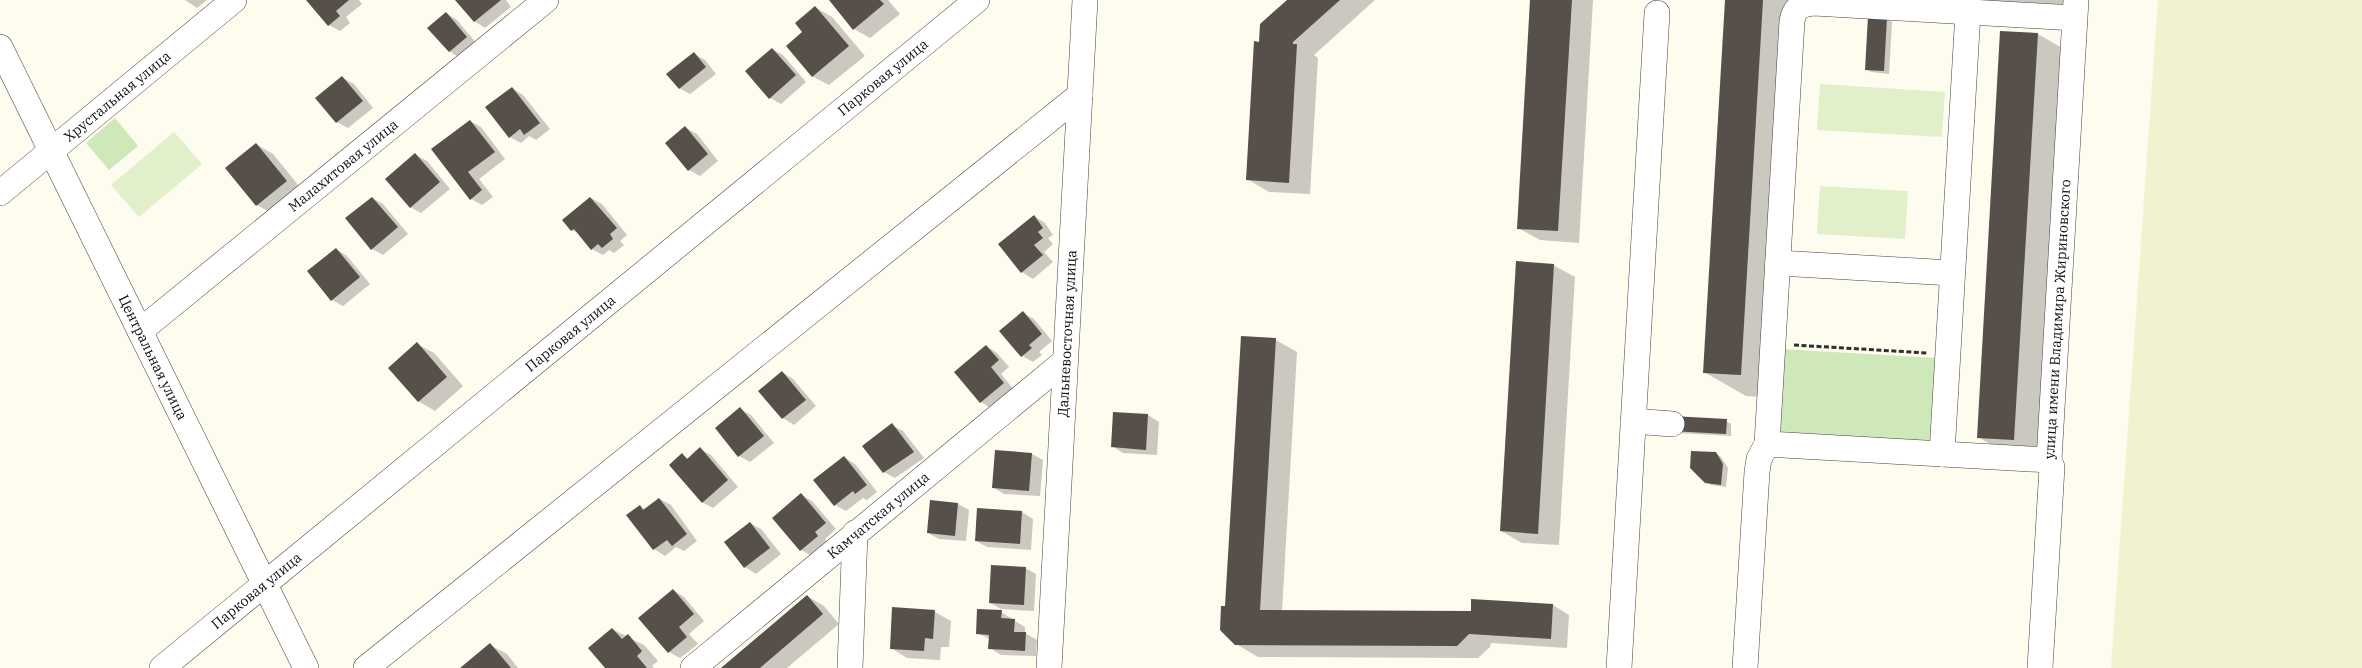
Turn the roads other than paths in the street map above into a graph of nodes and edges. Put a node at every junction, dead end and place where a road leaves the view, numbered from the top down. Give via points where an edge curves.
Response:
1 (234, 0) edge
2 (546, 0) edge
3 (977, 0) edge
4 (1085, 0) edge
5 (2075, 9) edge
6 (1968, 12) junction
7 (1657, 13) dead end
8 (0, 46) edge
9 (1080, 94) junction
10 (51, 151) junction
11 (0, 193) edge
12 (1778, 263) junction
13 (1952, 273) junction
14 (140, 331) junction
15 (1064, 362) junction
16 (1634, 422) junction
17 (1672, 424) dead end
18 (1767, 444) junction
19 (1942, 454) junction
20 (2049, 460) junction
21 (855, 533) junction
22 (265, 585) junction
23 (162, 668) edge
24 (306, 668) edge
25 (366, 668) edge
26 (693, 668) edge
27 (850, 668) edge
28 (1049, 668) edge
29 (1619, 668) edge
30 (1745, 668) edge
31 (2040, 668) edge

1 - 10 street, Хрустальная улица
2 - 14 street, Малахитовая улица
3 - 22 street, Парковая улица
4 - 9 street, Дальневосточная улица
5 - 6 street
5 - 20 street, улица имени Владимира Жириновского
6 - 12 street via 1878,12 1814,3 1801,4 1794,11
6 - 13 street
7 - 16 street
8 - 10 street, Центральная улица
9 - 15 street, Дальневосточная улица
9 - 25 street
10 - 11 street, Хрустальная улица
10 - 14 street, Центральная улица
12 - 13 street
12 - 18 street
13 - 19 street
14 - 22 street, Центральная улица
15 - 21 street, Камчатская улица
15 - 28 street, Дальневосточная улица
16 - 17 street
16 - 29 street
18 - 19 street
18 - 30 street via 1757,472
19 - 20 street
20 - 31 street, улица имени Владимира Жириновского via 2052,467
21 - 26 street, Камчатская улица
21 - 27 street
22 - 23 street, Парковая улица
22 - 24 street, Центральная улица

